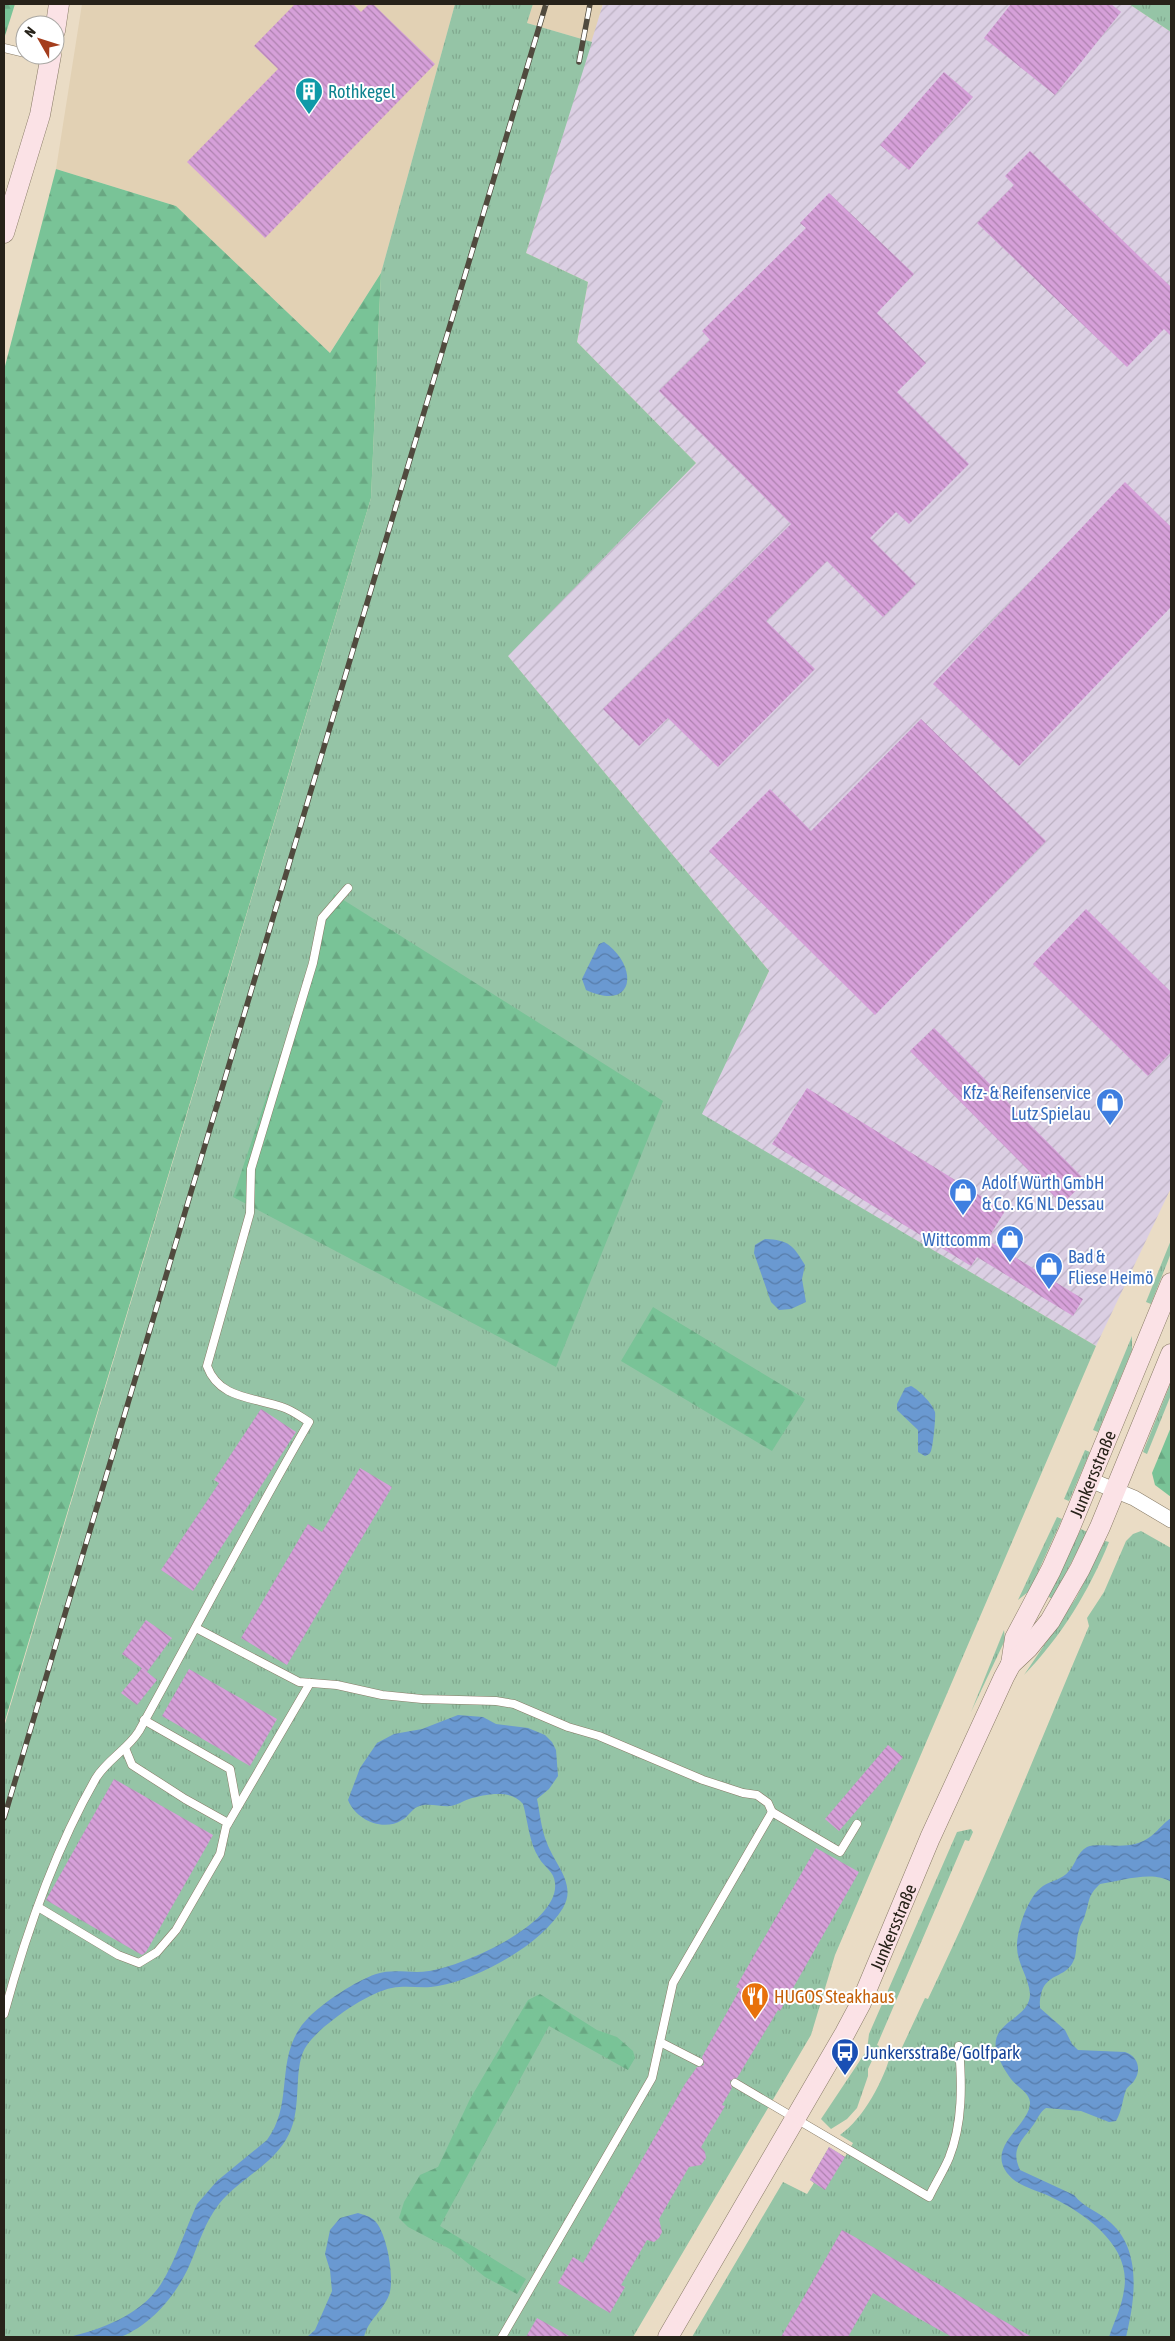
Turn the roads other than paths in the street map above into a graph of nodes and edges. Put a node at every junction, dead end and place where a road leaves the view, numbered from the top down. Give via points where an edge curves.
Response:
1 (50, 65) edge
2 (4, 233) edge
3 (348, 888) dead end
4 (1171, 1283) edge
5 (1171, 1354) edge
6 (1090, 1480) junction
7 (1115, 1490) junction
8 (1171, 1520) edge
9 (196, 1628) junction
10 (1011, 1664) junction
11 (310, 1682) junction
12 (144, 1720) junction
13 (125, 1748) junction
14 (237, 1807) junction
15 (772, 1812) junction
16 (228, 1823) junction
17 (857, 1824) dead end
18 (38, 1907) junction
19 (4, 2014) edge
20 (660, 2042) junction
21 (959, 2046) dead end
22 (699, 2062) dead end
23 (734, 2083) dead end
24 (796, 2119) junction
25 (502, 2337) edge
26 (668, 2337) edge

1 - 2 main road via 38,123
3 - 9 lane via 322,918 313,963 251,1169 250,1213 207,1366 211,1378 234,1395 284,1407 310,1422 251,1522
4 - 6 main road, Junkersstraße
5 - 7 main road, Junkersstraße
6 - 7 street
6 - 10 main road, Junkersstraße via 1051,1570 1015,1638
7 - 8 street
7 - 10 main road, Junkersstraße via 1090,1548 1050,1621
9 - 11 lane via 299,1682
9 - 12 lane
10 - 24 main road, Junkersstraße via 930,1838 861,2003
11 - 14 lane
11 - 15 lane via 382,1695 514,1704 703,1780 757,1795 768,1803
12 - 13 lane
12 - 14 lane via 230,1769
13 - 16 lane via 132,1765
13 - 18 lane via 98,1776 66,1833
14 - 16 lane
15 - 17 lane via 840,1852
15 - 20 lane via 673,1983
16 - 18 lane via 220,1854 176,1930 156,1952 139,1963 118,1955
18 - 19 lane
20 - 22 lane
20 - 25 lane via 652,2078
21 - 24 lane via 958,2126 948,2159 929,2197
23 - 24 lane
24 - 26 main road, Junkersstraße

